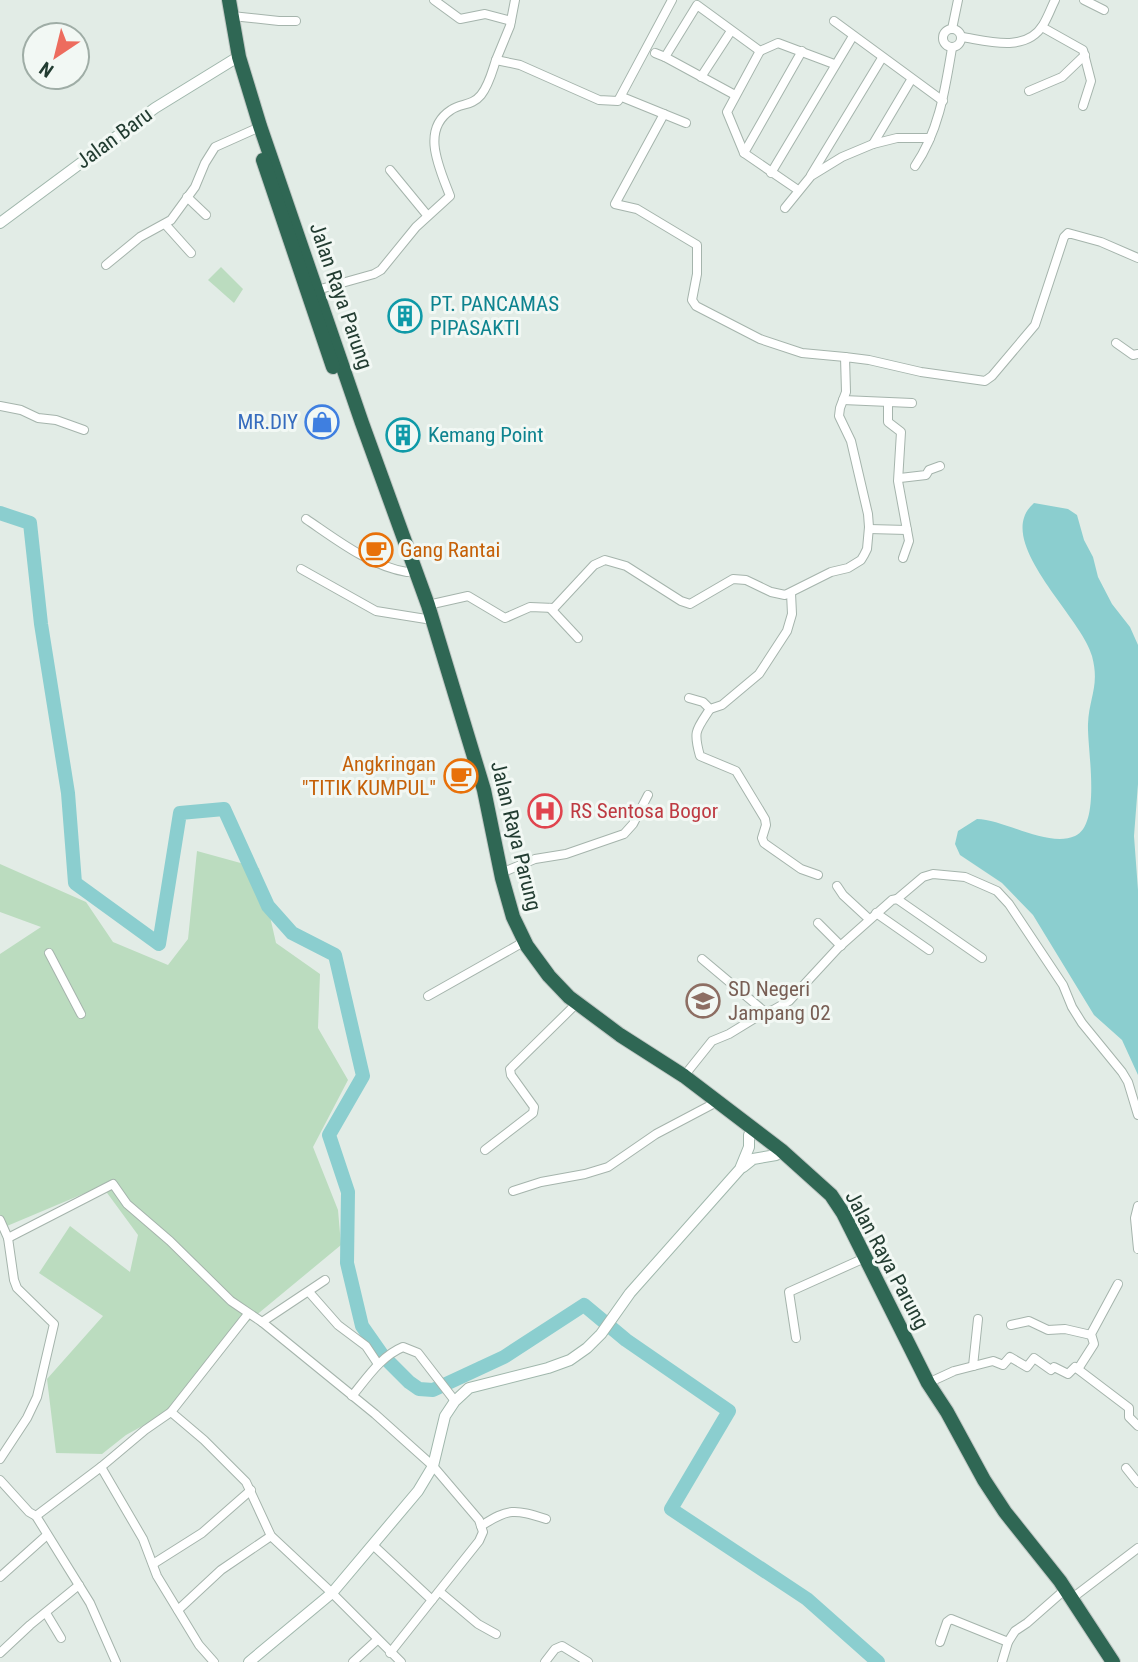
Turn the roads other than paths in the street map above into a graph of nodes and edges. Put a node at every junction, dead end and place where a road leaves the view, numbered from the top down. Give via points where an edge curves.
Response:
1 (222, 0) edge
2 (229, 0) edge
3 (434, 0) edge
4 (515, 0) edge
5 (672, 0) edge
6 (958, 0) edge
7 (1055, 0) edge
8 (1084, 0) edge
9 (1104, 10) dead end
10 (232, 16) junction
11 (296, 21) dead end
12 (511, 21) junction
13 (834, 21) dead end
14 (1042, 27) junction
15 (952, 29) junction
16 (731, 31) junction
17 (853, 36) junction
18 (962, 37) junction
19 (952, 48) junction
20 (760, 51) junction
21 (802, 51) junction
22 (655, 53) dead end
23 (1085, 55) junction
24 (665, 57) junction
25 (882, 58) junction
26 (233, 60) junction
27 (496, 60) junction
28 (834, 64) junction
29 (701, 77) junction
30 (911, 79) junction
31 (1029, 91) dead end
32 (735, 95) junction
33 (622, 97) junction
34 (943, 101) junction
35 (1083, 106) dead end
36 (664, 114) junction
37 (686, 123) dead end
38 (253, 130) junction
39 (930, 138) junction
40 (873, 144) junction
41 (744, 153) junction
42 (915, 166) dead end
43 (390, 170) dead end
44 (771, 173) junction
45 (811, 176) junction
46 (798, 190) junction
47 (187, 197) junction
48 (785, 208) dead end
49 (206, 215) dead end
50 (427, 215) junction
51 (0, 223) edge
52 (165, 224) junction
53 (191, 253) dead end
54 (1138, 258) edge
55 (106, 265) dead end
56 (317, 290) junction
57 (1116, 343) dead end
58 (1138, 354) edge
59 (845, 357) junction
60 (843, 400) junction
61 (888, 402) junction
62 (912, 403) dead end
63 (0, 406) edge
64 (84, 430) dead end
65 (940, 466) dead end
66 (900, 478) junction
67 (306, 519) dead end
68 (869, 529) junction
69 (907, 530) junction
70 (903, 558) dead end
71 (301, 569) dead end
72 (407, 572) junction
73 (791, 593) junction
74 (550, 608) junction
75 (427, 612) junction
76 (578, 638) dead end
77 (689, 698) dead end
78 (710, 709) junction
79 (648, 795) dead end
80 (488, 821) junction
81 (501, 873) junction
82 (818, 875) dead end
83 (837, 886) dead end
84 (897, 900) junction
85 (873, 916) junction
86 (818, 923) dead end
87 (520, 944) junction
88 (841, 946) junction
89 (929, 950) dead end
90 (49, 953) dead end
91 (982, 958) dead end
92 (702, 959) dead end
93 (428, 996) dead end
94 (572, 1008) junction
95 (765, 1012) junction
96 (81, 1014) dead end
97 (684, 1076) junction
98 (711, 1105) junction
99 (1138, 1115) edge
100 (749, 1135) junction
101 (485, 1150) dead end
102 (776, 1155) junction
103 (740, 1169) junction
104 (513, 1191) dead end
105 (1138, 1206) edge
106 (0, 1220) edge
107 (8, 1238) junction
108 (1138, 1249) edge
109 (858, 1261) junction
110 (325, 1280) dead end
111 (1118, 1284) dead end
112 (309, 1292) junction
113 (248, 1314) junction
114 (978, 1319) dead end
115 (262, 1322) junction
116 (1012, 1325) dead end
117 (1091, 1335) junction
118 (796, 1338) dead end
119 (379, 1364) junction
120 (973, 1366) junction
121 (1078, 1369) junction
122 (928, 1383) junction
123 (352, 1396) junction
124 (452, 1396) junction
125 (171, 1412) junction
126 (1138, 1426) edge
127 (0, 1459) edge
128 (101, 1466) junction
129 (433, 1466) junction
130 (1126, 1468) dead end
131 (0, 1480) edge
132 (1138, 1483) edge
133 (251, 1490) junction
134 (36, 1516) junction
135 (546, 1519) dead end
136 (481, 1527) junction
137 (47, 1535) junction
138 (271, 1536) junction
139 (374, 1546) junction
140 (1138, 1548) edge
141 (153, 1564) junction
142 (0, 1577) edge
143 (79, 1586) junction
144 (440, 1592) junction
145 (332, 1593) junction
146 (1065, 1596) junction
147 (432, 1600) junction
148 (178, 1610) junction
149 (46, 1613) junction
150 (496, 1634) dead end
151 (61, 1638) dead end
152 (377, 1640) junction
153 (940, 1642) dead end
154 (1008, 1642) junction
155 (0, 1653) edge
156 (390, 1653) junction
157 (116, 1662) edge
158 (214, 1662) edge
159 (249, 1662) edge
160 (354, 1662) edge
161 (401, 1662) edge
162 (545, 1662) edge
163 (588, 1662) edge
164 (1002, 1662) edge
165 (1106, 1662) edge
166 (1114, 1662) edge

1 - 26 highway, Jalan Raya Parung
2 - 10 highway, Jalan Raya Parung
3 - 12 street via 459,18 485,15
4 - 12 street
5 - 33 street
6 - 15 street
7 - 14 street
8 - 9 street
10 - 11 street
10 - 56 highway, Jalan Raya Parung via 260,126
12 - 27 street
13 - 17 street
14 - 18 street via 1026,41 1009,44
14 - 23 street
15 - 18 street
15 - 19 street via 943,38
16 - 20 street
16 - 24 street via 697,5
16 - 29 street
17 - 25 street
17 - 28 street
18 - 19 street via 959,46
19 - 34 street
20 - 21 street via 778,43
20 - 32 street
21 - 28 street
21 - 41 street
22 - 24 street
23 - 31 street via 1062,77
23 - 35 street via 1091,81
24 - 29 street
25 - 30 street
25 - 45 street
26 - 38 highway, Jalan Raya Parung
26 - 51 street, Jalan Baru via 155,108
27 - 33 street via 520,65 599,100 614,102
27 - 50 street via 479,98 452,109 440,122 434,136 435,155 450,196
28 - 44 street
29 - 32 street
30 - 34 street
30 - 40 street
32 - 41 street via 727,112
33 - 36 street
34 - 39 street
36 - 37 street
36 - 59 street via 615,204 637,209 697,245 692,300 696,306 760,339 802,353
38 - 47 street via 215,147
38 - 72 highway, Jalan Raya Parung
39 - 40 street
39 - 42 street
40 - 45 street
41 - 44 street
43 - 50 street
44 - 46 street
45 - 46 street
46 - 48 street
47 - 49 street
47 - 52 street
50 - 56 street via 381,270
52 - 53 street
52 - 55 street via 140,237
54 - 59 street via 1068,233 1035,324 985,381
56 - 75 highway, Jalan Raya Parung
57 - 58 street
59 - 60 street
60 - 61 street
60 - 68 street via 839,416 851,441
61 - 62 street
61 - 66 street via 889,423 901,432
63 - 64 street
65 - 66 street via 926,475
66 - 69 street
67 - 72 street via 356,552
68 - 69 street
68 - 73 street via 861,560
69 - 70 street via 909,541
71 - 75 street via 376,611
72 - 75 highway, Jalan Raya Parung
73 - 74 street via 779,595 733,579 690,604 632,569 605,560 594,565 558,606
73 - 78 street via 787,631 759,674 722,705
74 - 75 street via 530,607 505,618 468,596
74 - 76 street
75 - 80 highway, Jalan Raya Parung via 484,790
77 - 78 street
78 - 82 street via 695,731 700,756 736,771 765,819 764,843 801,869
79 - 81 street via 624,834
80 - 81 highway, Jalan Raya Parung
80 - 87 highway, Jalan Raya Parung via 507,919
81 - 97 highway, Jalan Raya Parung via 513,917 549,976 592,1015
83 - 85 street
84 - 85 street
84 - 91 street
84 - 99 street via 933,874 965,877 1004,897 1066,989 1077,1016 1122,1072
85 - 88 street
85 - 89 street
86 - 88 street
87 - 93 street
87 - 94 highway, Jalan Raya Parung via 545,981
88 - 95 street via 789,1001
90 - 96 street
92 - 95 street
94 - 98 highway, Jalan Raya Parung
94 - 101 street via 510,1069 534,1107 533,1113
95 - 97 street via 712,1041
97 - 122 highway, Jalan Raya Parung via 781,1150 831,1195
98 - 100 highway, Jalan Raya Parung
98 - 104 street via 656,1134 608,1167
100 - 102 highway, Jalan Raya Parung
100 - 103 street
102 - 103 street via 753,1159
102 - 109 highway, Jalan Raya Parung via 825,1197
103 - 124 street via 587,1348 548,1368
105 - 108 street
106 - 107 street
107 - 113 street via 113,1184 135,1212
107 - 127 street via 17,1288 54,1324 37,1397
109 - 118 street via 789,1292
109 - 146 highway, Jalan Raya Parung via 976,1478
110 - 112 street
111 - 117 street
112 - 115 street
112 - 119 street
113 - 115 street
113 - 125 street
114 - 120 street
115 - 123 street
116 - 117 street via 1029,1321 1048,1330 1065,1328
117 - 121 street via 1094,1344
119 - 123 street
119 - 124 street via 403,1347 411,1348
120 - 121 street via 993,1361 1002,1366 1010,1357 1025,1367 1034,1358 1051,1370 1055,1367 1068,1374 1074,1367
120 - 122 street
121 - 126 street via 1129,1408 1129,1417
122 - 146 highway, Jalan Raya Parung via 1004,1512
123 - 129 street
124 - 129 street
125 - 128 street
125 - 133 street via 205,1440
128 - 134 street
128 - 141 street
129 - 136 street
129 - 139 street
130 - 132 street
131 - 134 street
133 - 138 street
133 - 141 street via 202,1533
134 - 137 street
135 - 136 street via 514,1510
136 - 144 street via 479,1541
137 - 142 street
137 - 143 street
138 - 145 street
138 - 148 street via 221,1570
139 - 145 street
139 - 147 street
140 - 146 street
141 - 148 street
143 - 149 street
143 - 157 street
144 - 147 street
144 - 150 street
145 - 152 street
145 - 159 street
146 - 154 street via 1015,1631
146 - 165 highway, Jalan Raya Parung
146 - 166 highway, Jalan Raya Parung
147 - 156 street
148 - 158 street
149 - 151 street
149 - 155 street
152 - 156 street
152 - 160 street
153 - 154 street via 951,1619
154 - 164 street
156 - 161 street
162 - 163 street via 562,1646

